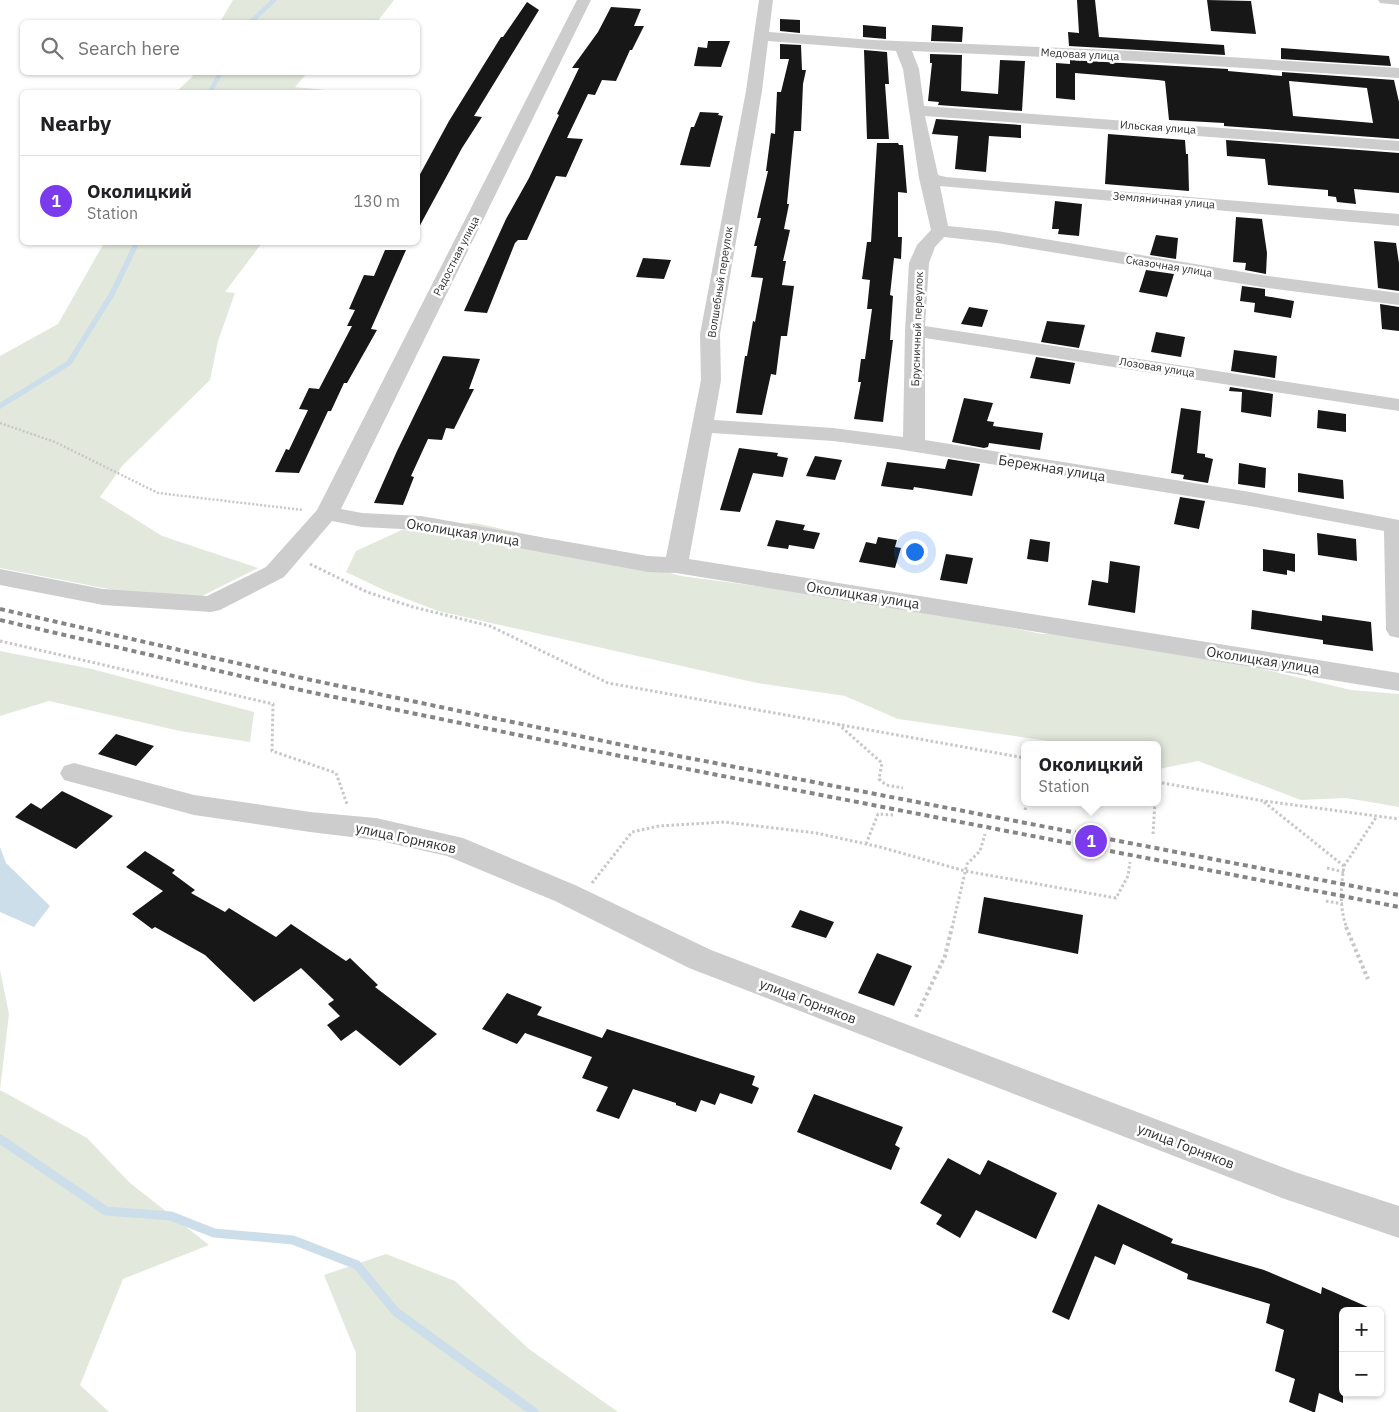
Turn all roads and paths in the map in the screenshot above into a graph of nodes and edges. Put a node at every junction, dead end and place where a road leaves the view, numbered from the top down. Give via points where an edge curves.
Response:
1 (584, 0) edge
2 (766, 0) edge
3 (1385, 0) edge
4 (1399, 1) edge
5 (760, 36) junction
6 (902, 45) junction
7 (1399, 73) edge
8 (916, 110) junction
9 (1399, 146) edge
10 (928, 178) junction
11 (1399, 220) edge
12 (940, 231) junction
13 (1399, 299) edge
14 (915, 331) junction
15 (1399, 405) edge
16 (0, 423) edge
17 (703, 426) junction
18 (914, 444) junction
19 (327, 513) junction
20 (1397, 526) edge
21 (294, 551) junction
22 (676, 564) junction
23 (0, 577) edge
24 (1399, 630) edge
25 (0, 640) edge
26 (1399, 682) edge
27 (838, 724) junction
28 (1021, 757) edge
29 (74, 773) dead end
30 (1161, 783) edge
31 (902, 788) dead end
32 (1264, 801) junction
33 (1026, 806) edge
34 (1155, 806) edge
35 (1026, 810) dead end
36 (893, 815) dead end
37 (1378, 816) junction
38 (1399, 819) edge
39 (376, 828) junction
40 (985, 834) dead end
41 (1153, 834) dead end
42 (866, 844) junction
43 (1130, 862) dead end
44 (1344, 866) junction
45 (1326, 868) dead end
46 (965, 871) junction
47 (1344, 872) junction
48 (579, 900) junction
49 (1326, 901) dead end
50 (1343, 904) junction
51 (1368, 979) dead end
52 (906, 1038) junction
53 (1399, 1222) edge

1 - 19 street, Радостная улица
2 - 5 street, Волшебный переулок
3 - 4 street
5 - 6 street, Медовая улица
5 - 17 street, Волшебный переулок via 754,91 710,334 710,380
6 - 7 street, Медовая улица
6 - 8 street via 911,69
8 - 9 street, Ильская улица
8 - 10 street
10 - 11 street, Земляничная улица
10 - 12 street
12 - 13 street, Сказочная улица
12 - 14 street, Брусничный переулок via 926,245 919,263
14 - 15 street, Лозовая улица
14 - 18 street, Брусничный переулок
16 - 19 path via 55,442 158,493
17 - 18 street, Бережная улица via 830,434
17 - 22 street, Волшебный переулок
18 - 20 street, Бережная улица
19 - 21 street, Радостная улица
19 - 22 street, Околицкая улица via 362,520 421,523 648,564
20 - 24 street
21 - 23 street, Радостная улица via 275,572 211,604 103,597
21 - 27 path via 310,564 366,592 490,626 608,683
22 - 26 street, Околицкая улица
25 - 39 path via 273,704 272,751 336,773 346,803
27 - 28 path
27 - 31 path via 882,763 878,779
29 - 39 street, улица Горняков via 213,808
30 - 32 path
32 - 37 path
32 - 44 path
33 - 35 path
34 - 41 path
36 - 42 path via 878,814
37 - 38 path
37 - 44 path
39 - 48 street, улица Горняков via 453,846
40 - 46 path via 983,848 967,864
42 - 46 path
42 - 48 path via 816,832 724,822 659,826 632,832
43 - 46 path via 1128,876 1116,898
44 - 47 path
45 - 47 path
46 - 52 path via 945,956
47 - 50 path
48 - 52 street, улица Горняков via 700,959
49 - 50 path
50 - 51 path via 1343,919
52 - 53 street, улица Горняков via 1294,1187

